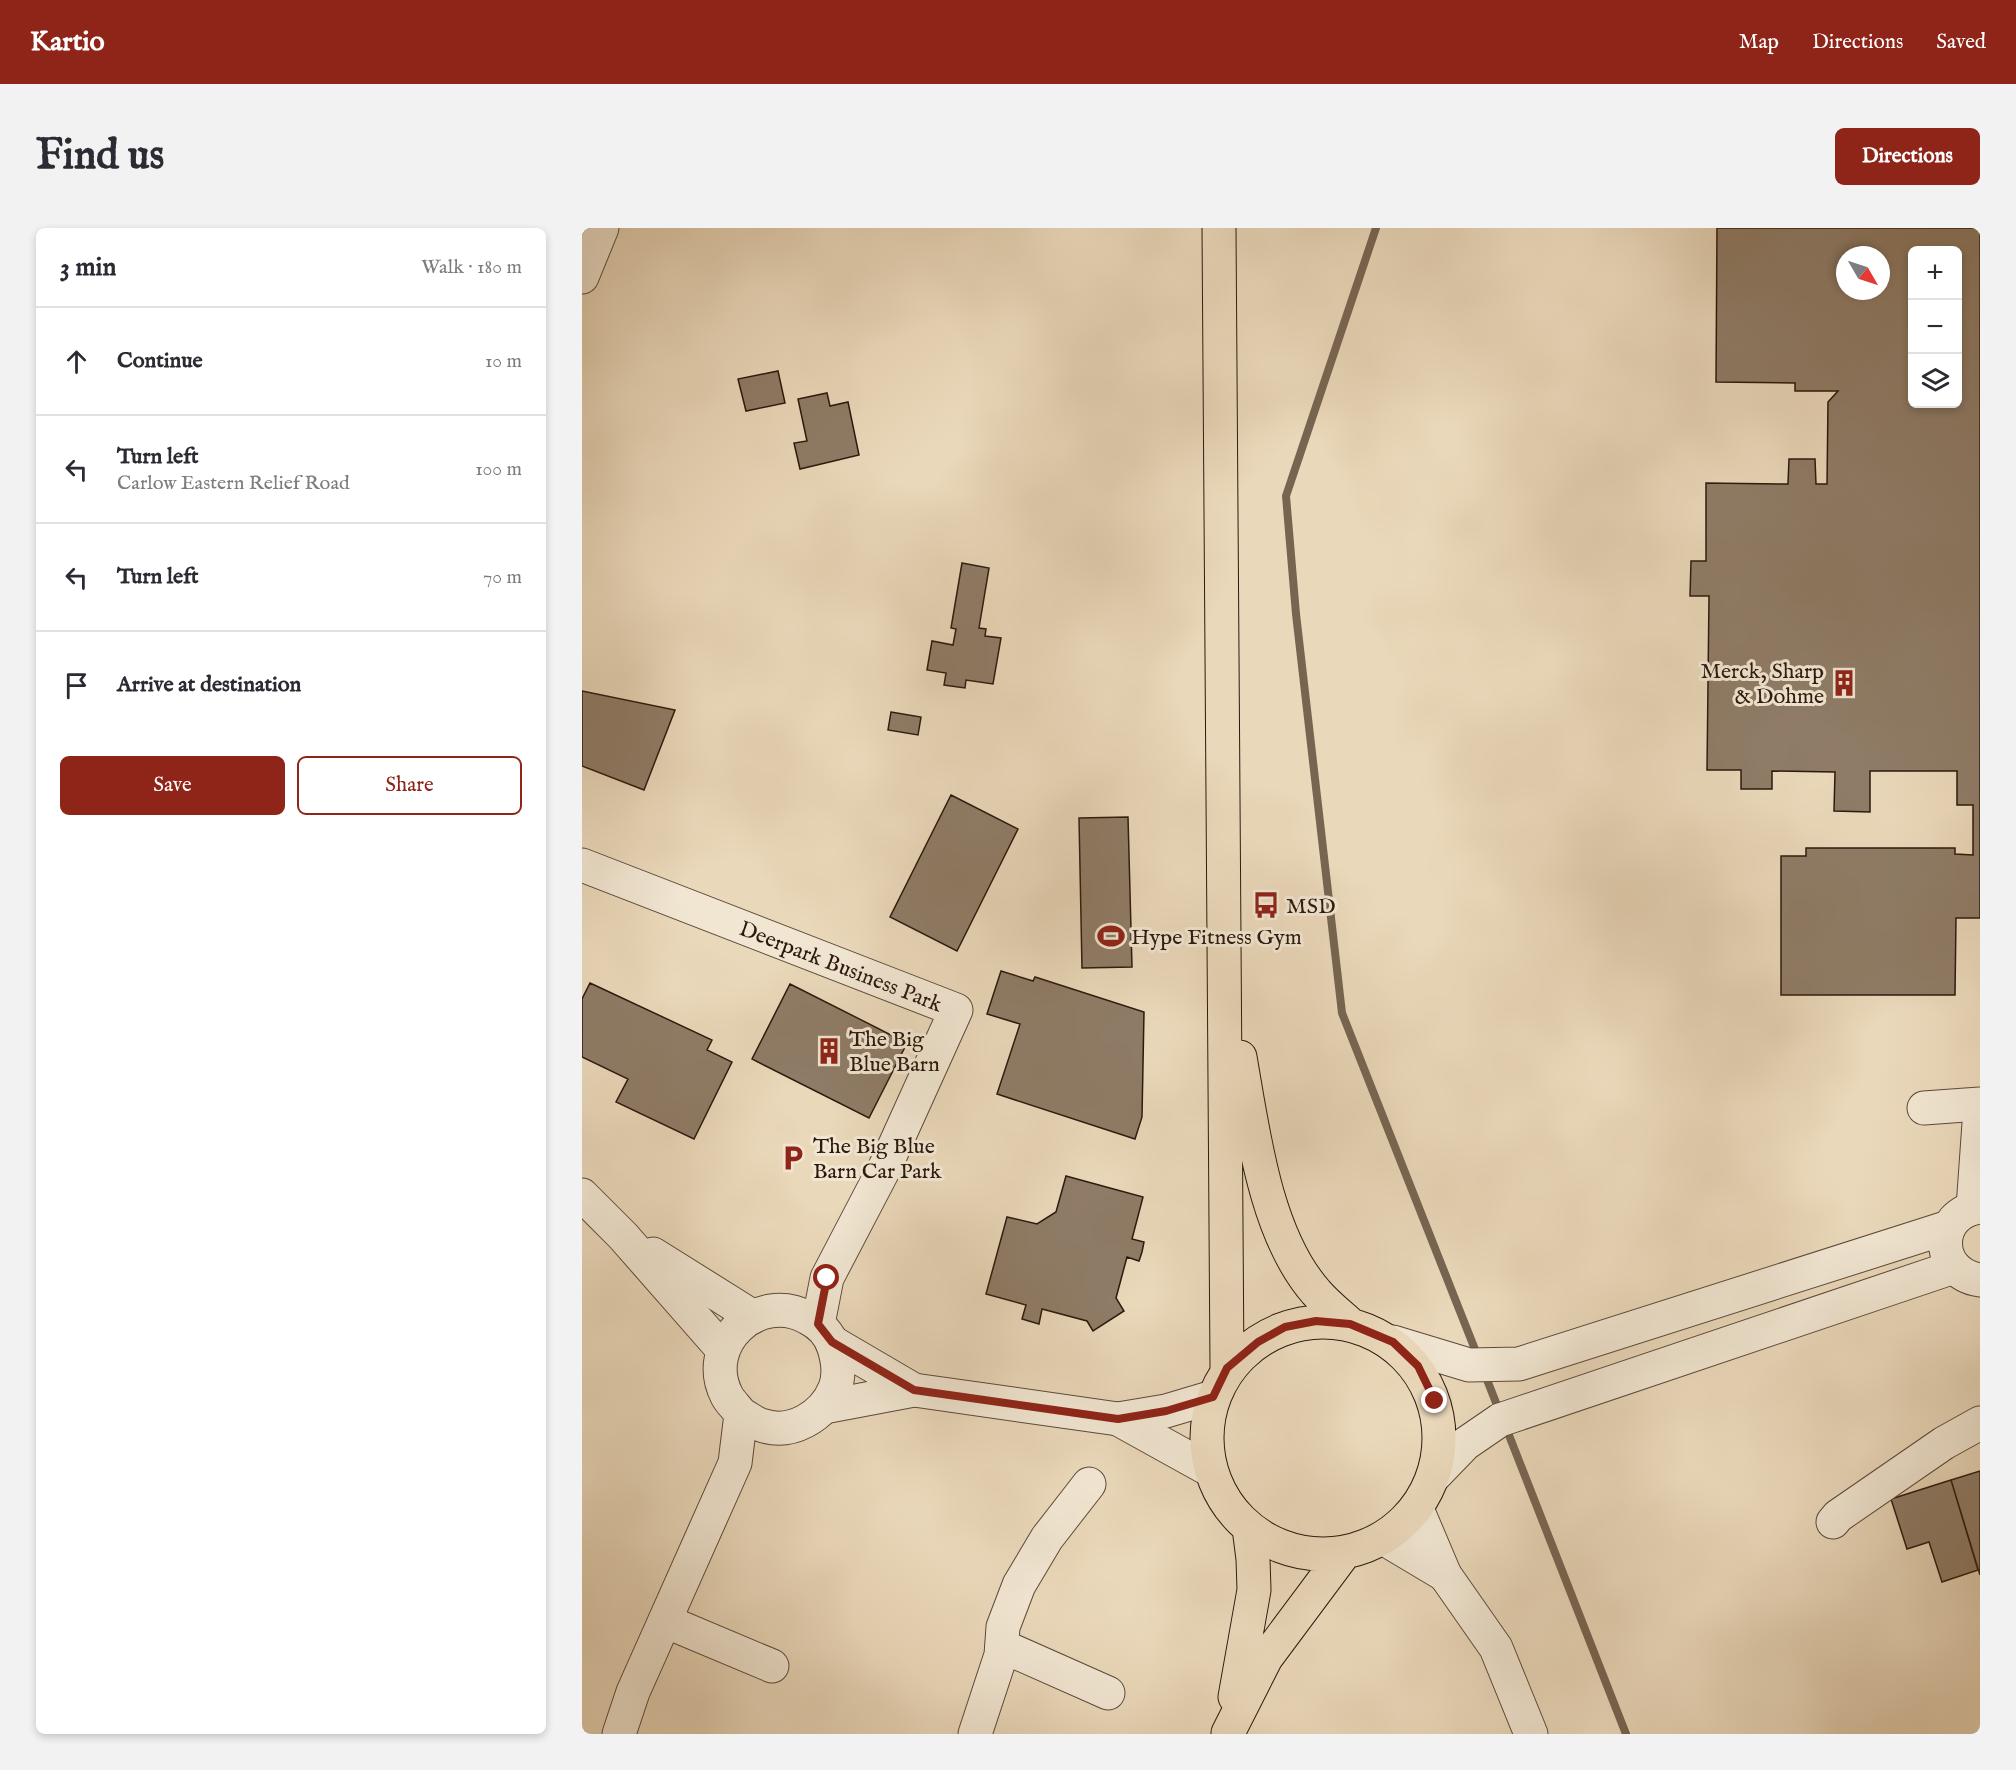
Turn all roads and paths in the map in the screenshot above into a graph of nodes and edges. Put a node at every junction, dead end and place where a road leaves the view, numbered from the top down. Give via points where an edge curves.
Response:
1 (602, 228) edge
2 (1219, 228) edge
3 (582, 277) edge
4 (582, 865) edge
5 (1225, 976) junction
6 (1980, 1104) edge
7 (1924, 1108) dead end
8 (1980, 1109) edge
9 (582, 1195) edge
10 (1967, 1214) edge
11 (623, 1236) junction
12 (1967, 1274) edge
13 (827, 1278) junction
14 (764, 1313) junction
15 (1350, 1324) junction
16 (825, 1333) junction
17 (1393, 1342) junction
18 (723, 1350) junction
19 (1220, 1383) junction
20 (914, 1390) junction
21 (824, 1407) junction
22 (741, 1414) junction
23 (1118, 1419) junction
24 (1980, 1423) edge
25 (784, 1428) junction
26 (735, 1463) junction
27 (1210, 1470) junction
28 (1435, 1475) junction
29 (1089, 1484) dead end
30 (1417, 1509) junction
31 (1833, 1522) dead end
32 (1249, 1528) junction
33 (1383, 1538) junction
34 (1342, 1556) junction
35 (1445, 1575) junction
36 (664, 1621) junction
37 (1002, 1646) junction
38 (772, 1666) dead end
39 (1108, 1693) dead end
40 (1228, 1733) edge
41 (619, 1734) edge
42 (976, 1734) edge
43 (1532, 1734) edge

1 - 3 street
2 - 5 main road
4 - 13 street, Deerpark Business Park via 956,1010 885,1167
5 - 15 main road via 1262,1177 1289,1252 1316,1292
5 - 19 main road via 1225,1270
6 - 7 street
8 - 10 street
9 - 11 street
10 - 12 street via 1946,1237 1945,1248 1948,1258
10 - 17 street via 1519,1364 1469,1365
11 - 14 street
11 - 18 street
12 - 28 street via 1500,1420 1465,1444
13 - 14 street
13 - 16 street
14 - 16 street via 798,1312
14 - 18 street via 734,1330
15 - 17 main road
15 - 19 main road via 1316,1321 1285,1327 1258,1342
16 - 20 street
16 - 21 street via 839,1364 836,1387
17 - 28 main road via 1418,1366 1435,1401 1440,1437
18 - 22 street via 720,1373 727,1396
19 - 23 street via 1166,1411
19 - 27 main road via 1207,1435
20 - 21 street
20 - 23 street
21 - 25 street via 806,1422
22 - 25 street via 761,1425
22 - 26 street
23 - 27 street
24 - 31 street via 1944,1443
25 - 26 street
26 - 36 street
27 - 32 main road via 1221,1495
28 - 30 main road
29 - 37 street via 1047,1538 1019,1585 1003,1627
30 - 33 main road
30 - 35 street
32 - 34 main road via 1278,1546 1318,1556
32 - 40 main road via 1254,1590
33 - 34 main road
33 - 35 street
34 - 40 main road via 1266,1658
35 - 43 street via 1496,1648
36 - 38 street
36 - 41 street
37 - 39 street
37 - 42 street

